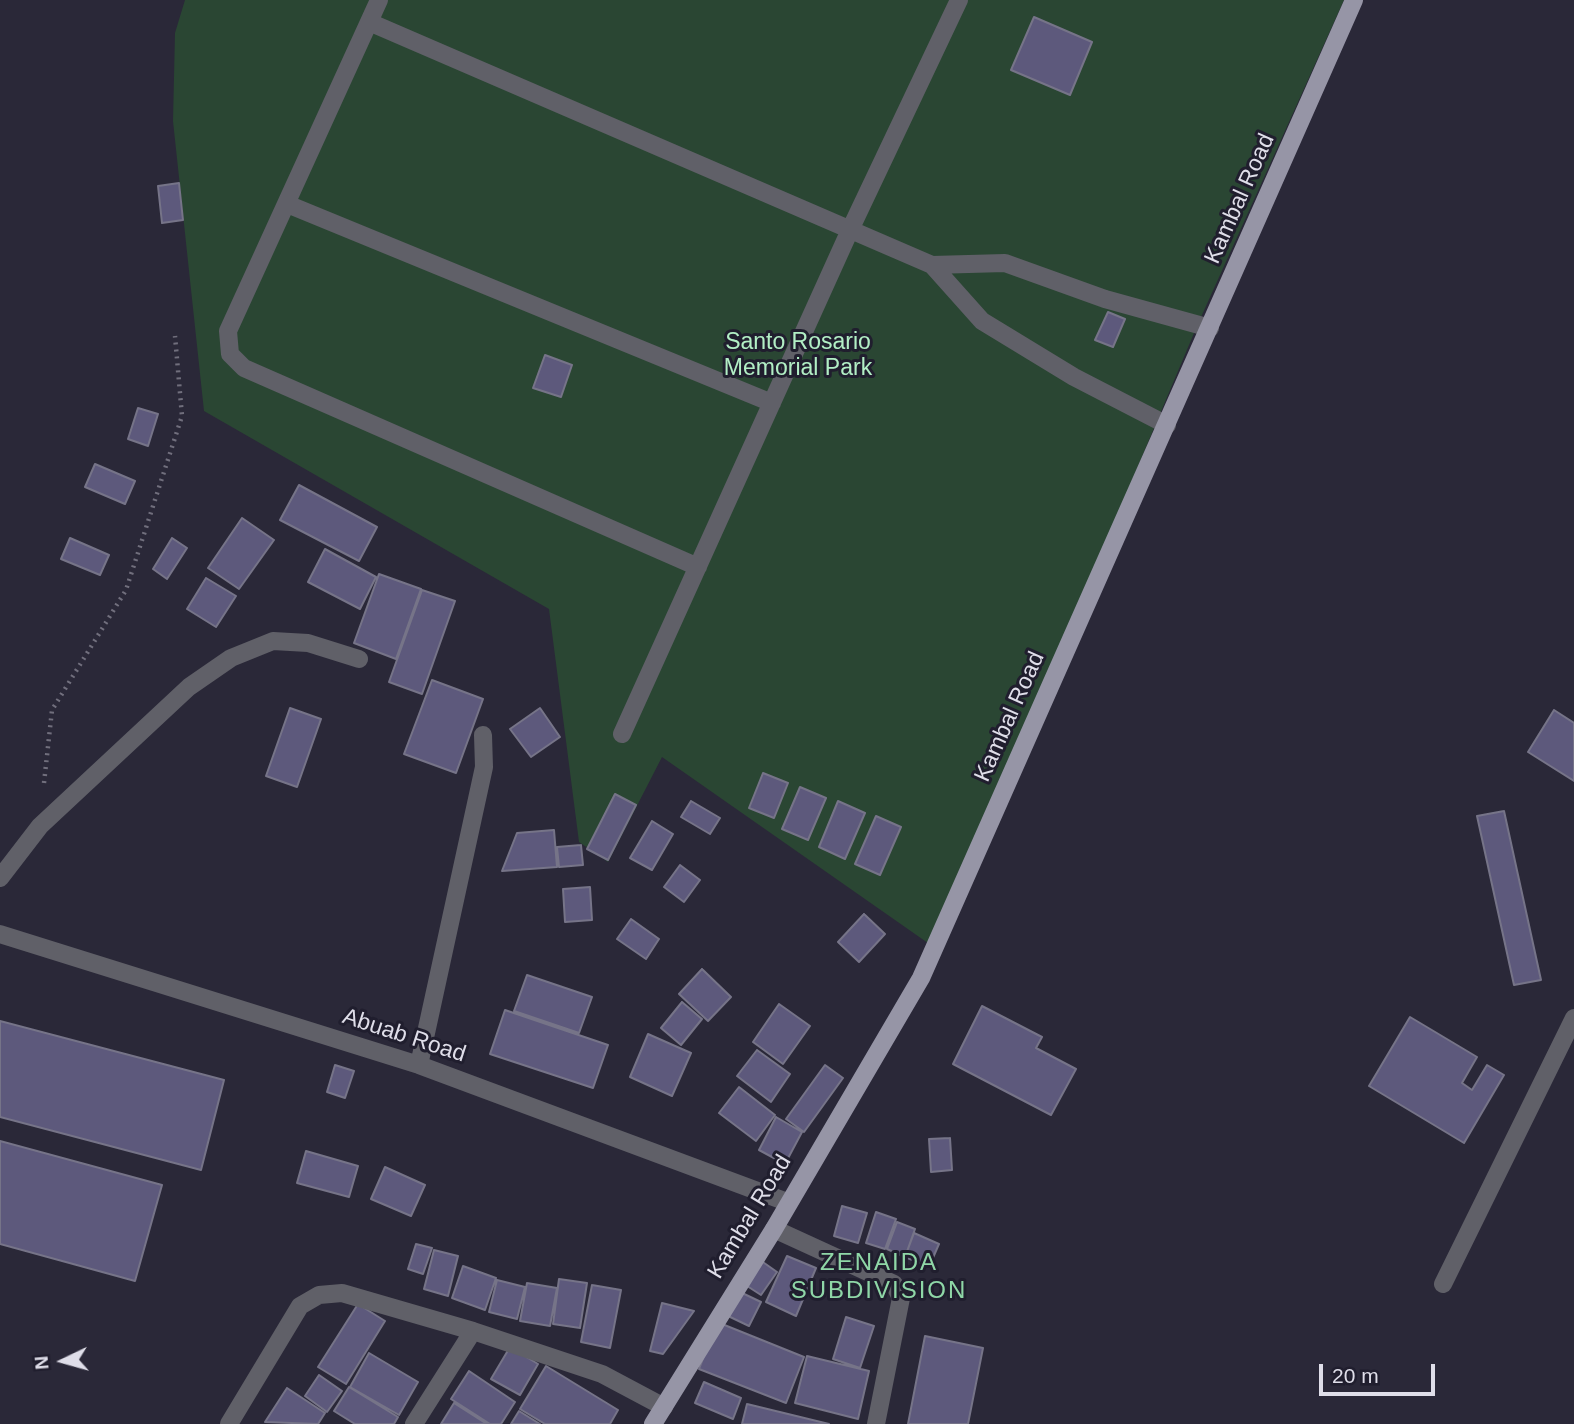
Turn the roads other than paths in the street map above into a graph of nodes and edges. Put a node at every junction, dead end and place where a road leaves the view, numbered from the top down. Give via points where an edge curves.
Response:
1 (379, 0) edge
2 (959, 0) edge
3 (1354, 0) edge
4 (369, 22) junction
5 (287, 204) junction
6 (850, 230) junction
7 (932, 265) junction
8 (1210, 328) junction
9 (772, 403) junction
10 (1167, 425) junction
11 (698, 567) junction
12 (359, 659) dead end
13 (622, 734) dead end
14 (483, 735) dead end
15 (0, 878) edge
16 (0, 934) edge
17 (1574, 1018) edge
18 (419, 1065) junction
19 (787, 1202) junction
20 (774, 1228) junction
21 (1443, 1284) dead end
22 (473, 1331) junction
23 (664, 1407) junction
24 (229, 1424) edge
25 (414, 1424) edge
26 (653, 1424) edge
27 (876, 1424) edge

1 - 4 street
2 - 6 street
3 - 8 main road, Kambal Road
4 - 5 street
4 - 6 street
5 - 9 street
5 - 11 street via 228,331 230,354 244,368
6 - 7 street
6 - 9 street
7 - 8 street via 1005,263 1105,299
7 - 10 street via 982,321 1073,377
8 - 10 main road, Kambal Road
9 - 11 street
10 - 19 main road, Kambal Road via 921,978
11 - 13 street
12 - 15 street via 309,643 273,641 231,658 189,687 40,826
14 - 18 street via 484,766
16 - 18 street, Abuab Road
17 - 21 street
18 - 19 street, Abuab Road
19 - 20 main road, Kambal Road
20 - 23 main road, Kambal Road
20 - 27 street via 894,1284 901,1298
22 - 23 street via 602,1374
22 - 24 street via 341,1293 318,1295 300,1306
22 - 25 street
23 - 26 main road, Kambal Road

